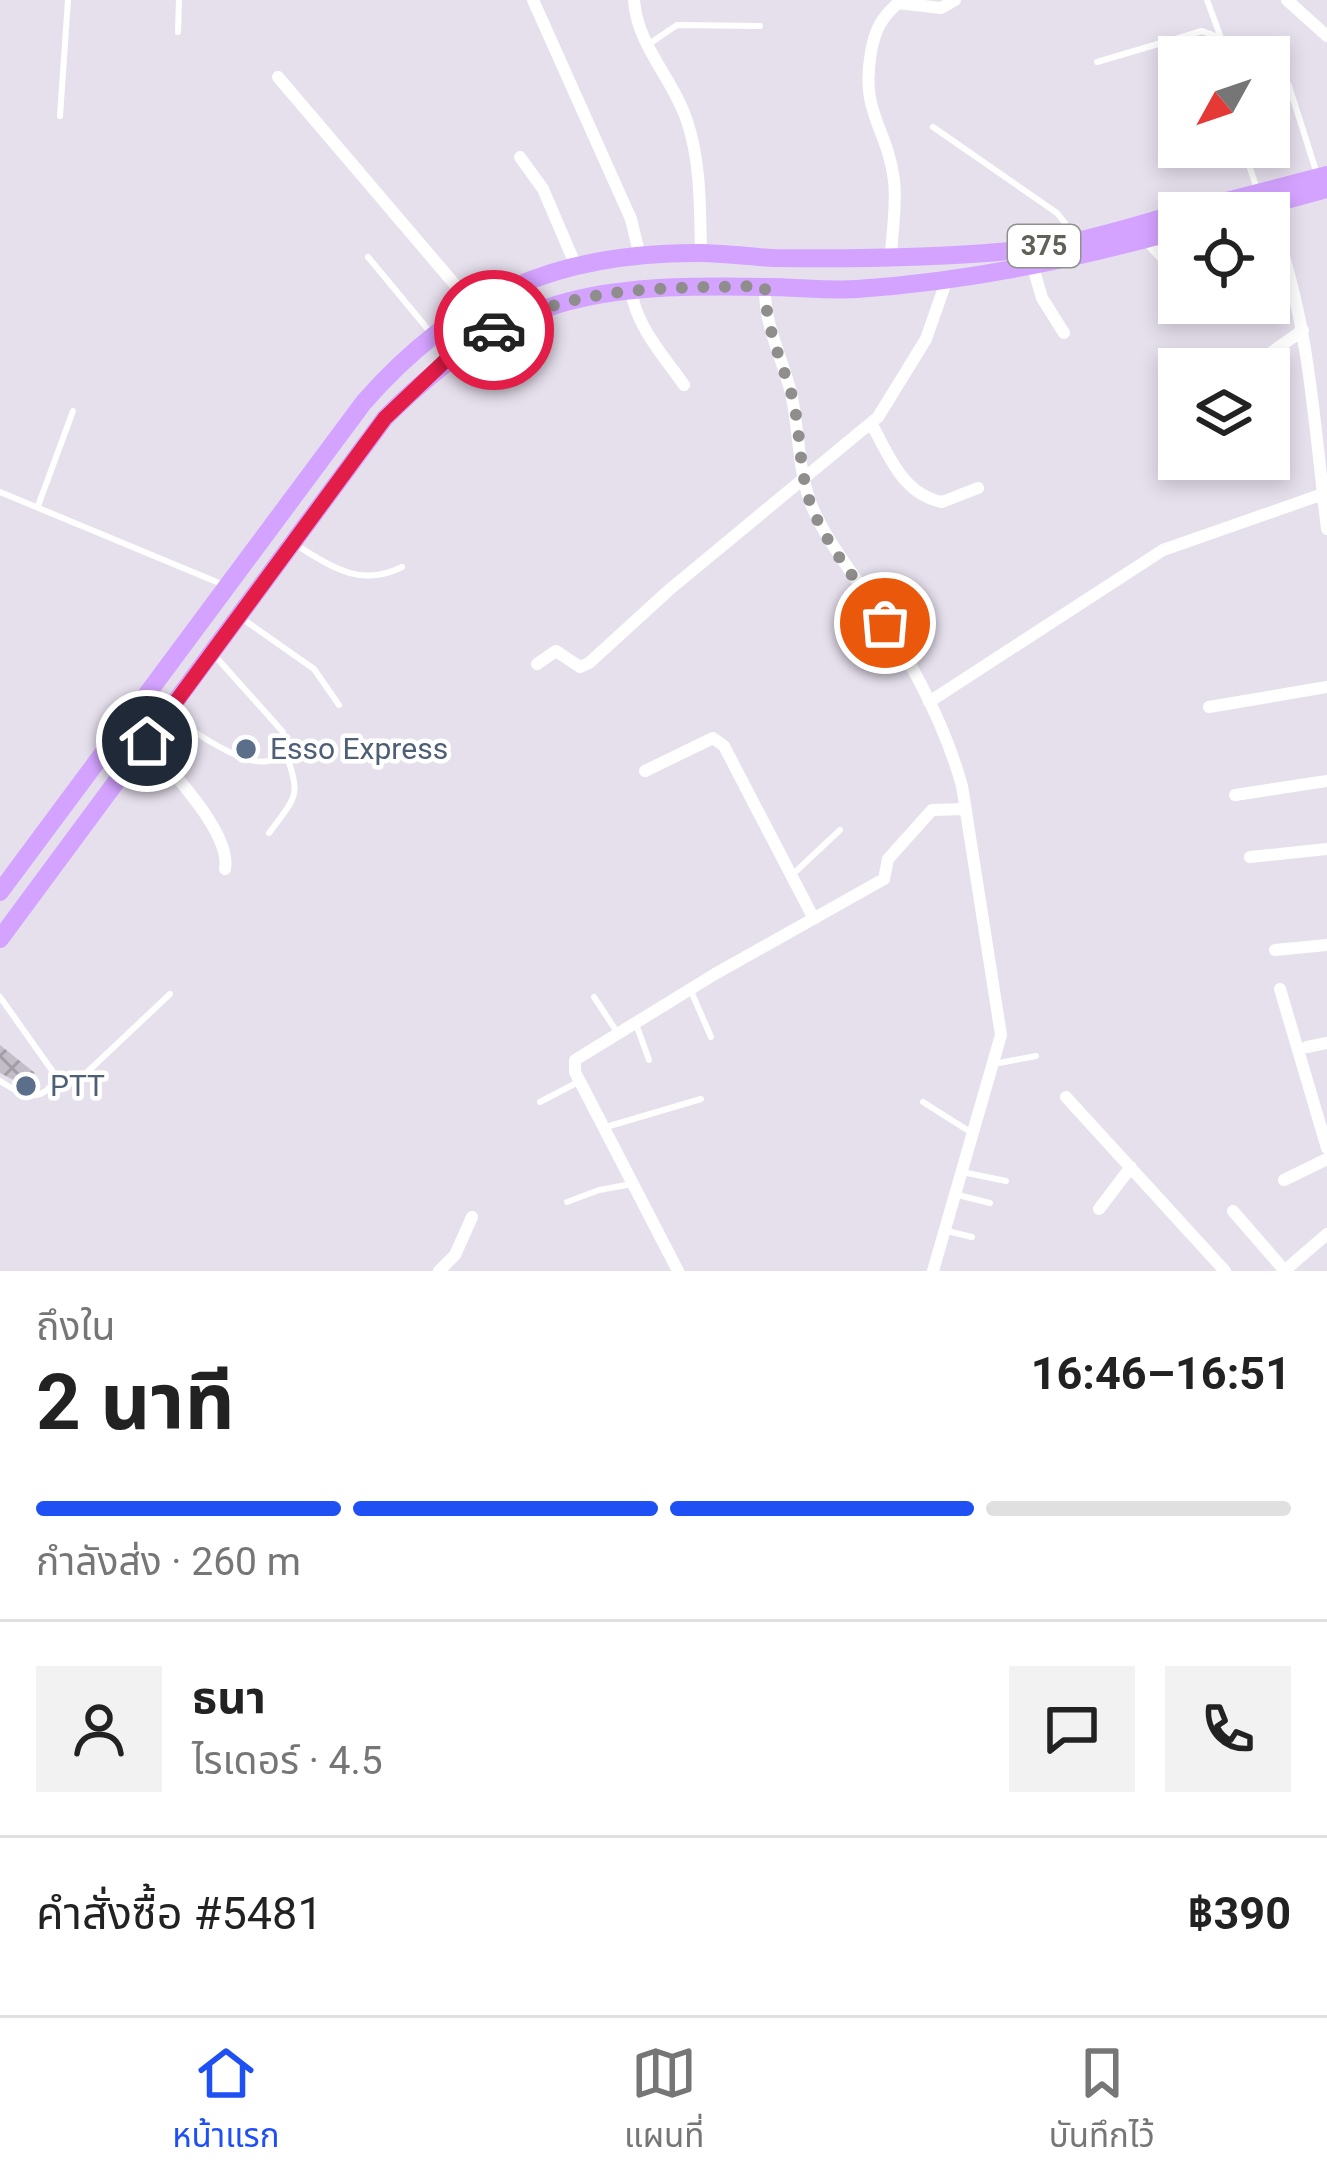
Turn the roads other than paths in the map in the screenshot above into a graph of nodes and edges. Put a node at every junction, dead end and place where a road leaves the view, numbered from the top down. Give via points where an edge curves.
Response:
1 (68, 0) edge
2 (179, 0) edge
3 (533, 0) edge
4 (634, 0) edge
5 (955, 0) edge
6 (1207, 0) edge
7 (1288, 0) edge
8 (760, 26) dead end
9 (178, 32) dead end
10 (1185, 36) edge
11 (1216, 36) edge
12 (1220, 36) edge
13 (1327, 36) edge
14 (1158, 44) edge
15 (646, 46) junction
16 (1097, 62) dead end
17 (278, 77) dead end
18 (1290, 89) edge
19 (60, 116) dead end
20 (933, 127) dead end
21 (520, 157) dead end
22 (1324, 180) edge
23 (1290, 195) edge
24 (1158, 218) edge
25 (1158, 236) edge
26 (1146, 239) junction
27 (1068, 242) junction
28 (1158, 252) edge
29 (701, 253) junction
30 (891, 256) junction
31 (368, 257) dead end
32 (640, 257) junction
33 (576, 266) junction
34 (1033, 267) junction
35 (1290, 269) edge
36 (947, 279) junction
37 (765, 286) junction
38 (631, 290) junction
39 (474, 307) junction
40 (1303, 330) junction
41 (1064, 333) dead end
42 (433, 335) junction
43 (1278, 348) edge
44 (684, 385) dead end
45 (73, 411) dead end
46 (871, 423) junction
47 (804, 480) junction
48 (978, 488) dead end
49 (1324, 488) edge
50 (0, 492) edge
51 (38, 506) junction
52 (1327, 529) edge
53 (293, 543) junction
54 (402, 567) dead end
55 (227, 586) junction
56 (239, 616) junction
57 (212, 653) junction
58 (538, 664) dead end
59 (1327, 687) edge
60 (929, 702) junction
61 (339, 705) dead end
62 (1209, 707) dead end
63 (167, 713) junction
64 (147, 741) junction
65 (284, 747) junction
66 (645, 771) dead end
67 (1327, 781) edge
68 (1234, 795) dead end
69 (966, 809) junction
70 (840, 830) dead end
71 (269, 833) dead end
72 (1327, 849) edge
73 (1250, 857) dead end
74 (224, 869) dead end
75 (792, 875) junction
76 (0, 892) edge
77 (814, 919) junction
78 (0, 939) edge
79 (1327, 946) edge
80 (1276, 950) dead end
81 (690, 989) junction
82 (1280, 989) dead end
83 (170, 994) dead end
84 (0, 997) edge
85 (594, 997) dead end
86 (636, 1021) junction
87 (616, 1032) junction
88 (711, 1037) dead end
89 (1327, 1043) edge
90 (1306, 1047) dead end
91 (1036, 1055) dead end
92 (649, 1060) dead end
93 (994, 1064) junction
94 (0, 1081) edge
95 (580, 1081) junction
96 (55, 1083) junction
97 (1066, 1097) dead end
98 (701, 1099) dead end
99 (540, 1102) dead end
100 (923, 1102) dead end
101 (603, 1127) junction
102 (972, 1133) junction
103 (1327, 1148) edge
104 (1327, 1159) edge
105 (1131, 1167) junction
106 (960, 1172) junction
107 (1006, 1180) dead end
108 (1284, 1180) dead end
109 (632, 1184) junction
110 (954, 1194) junction
111 (567, 1202) dead end
112 (990, 1203) dead end
113 (1099, 1209) dead end
114 (1233, 1211) dead end
115 (472, 1217) dead end
116 (944, 1230) junction
117 (1327, 1234) edge
118 (972, 1237) dead end
119 (439, 1271) edge
120 (678, 1271) edge
121 (933, 1271) edge
122 (1225, 1271) edge
123 (1285, 1271) edge

1 - 19 lane
2 - 9 lane
3 - 32 street via 631,219
4 - 15 street
5 - 30 street via 941,8 898,4 875,33 866,82 894,182
6 - 12 lane
7 - 13 street
8 - 15 lane via 676,25
10 - 11 lane
14 - 16 lane
15 - 29 street via 687,121
17 - 39 street
18 - 22 lane
20 - 27 lane via 1058,213
21 - 33 street
22 - 23 main road, 375
24 - 27 main road, 375
25 - 26 main road, 375
26 - 28 street
26 - 34 main road, 375
27 - 30 main road, 375
29 - 30 main road, 375
29 - 32 main road, 375
31 - 42 lane
32 - 33 main road, 375
33 - 39 main road, 375 via 532,277
34 - 36 main road, 375
34 - 41 street
35 - 40 street
36 - 37 main road, 375 via 853,290
36 - 46 street via 926,338
37 - 38 main road, 375
37 - 47 street
38 - 44 street via 644,327
38 - 53 main road, 375 via 569,298 518,317 447,359 385,418
39 - 42 main road, 375
40 - 43 street
40 - 49 street
42 - 55 main road, 375 via 364,402
45 - 51 lane
46 - 47 street
46 - 48 street via 916,492 942,502
47 - 58 street via 589,663 580,667 556,651
47 - 60 street via 830,542
49 - 52 street
49 - 60 street via 1163,550
50 - 51 lane
51 - 55 lane
53 - 54 lane via 364,577
53 - 56 main road, 375
55 - 76 main road, 375
56 - 57 main road, 375
56 - 61 lane via 314,669
57 - 63 main road, 375
57 - 65 lane via 284,732
59 - 62 street
60 - 69 street
63 - 64 main road, 375
63 - 65 lane via 253,763
64 - 74 street via 217,832
64 - 78 main road, 375
65 - 71 lane via 297,788
66 - 75 street via 713,738
67 - 68 street
69 - 77 street via 932,810 888,859 884,879
69 - 93 street via 1000,1020
70 - 75 lane
72 - 73 street
75 - 77 street
77 - 81 street
79 - 80 street
81 - 86 street
81 - 88 lane
82 - 103 street
83 - 96 lane via 83,1076
84 - 96 lane
85 - 87 lane
86 - 87 street
86 - 92 lane
87 - 95 street via 575,1060
89 - 90 street
91 - 93 lane
93 - 102 street
94 - 96 lane via 34,1096
95 - 99 lane
95 - 101 street
97 - 105 street
98 - 101 lane
100 - 102 lane
101 - 109 street
102 - 106 street
104 - 108 street
105 - 113 street
105 - 122 street
106 - 107 lane
106 - 110 street
109 - 111 lane
109 - 120 street
110 - 112 lane
110 - 116 street
114 - 123 street
115 - 119 street
116 - 118 lane
116 - 121 street
117 - 123 street

